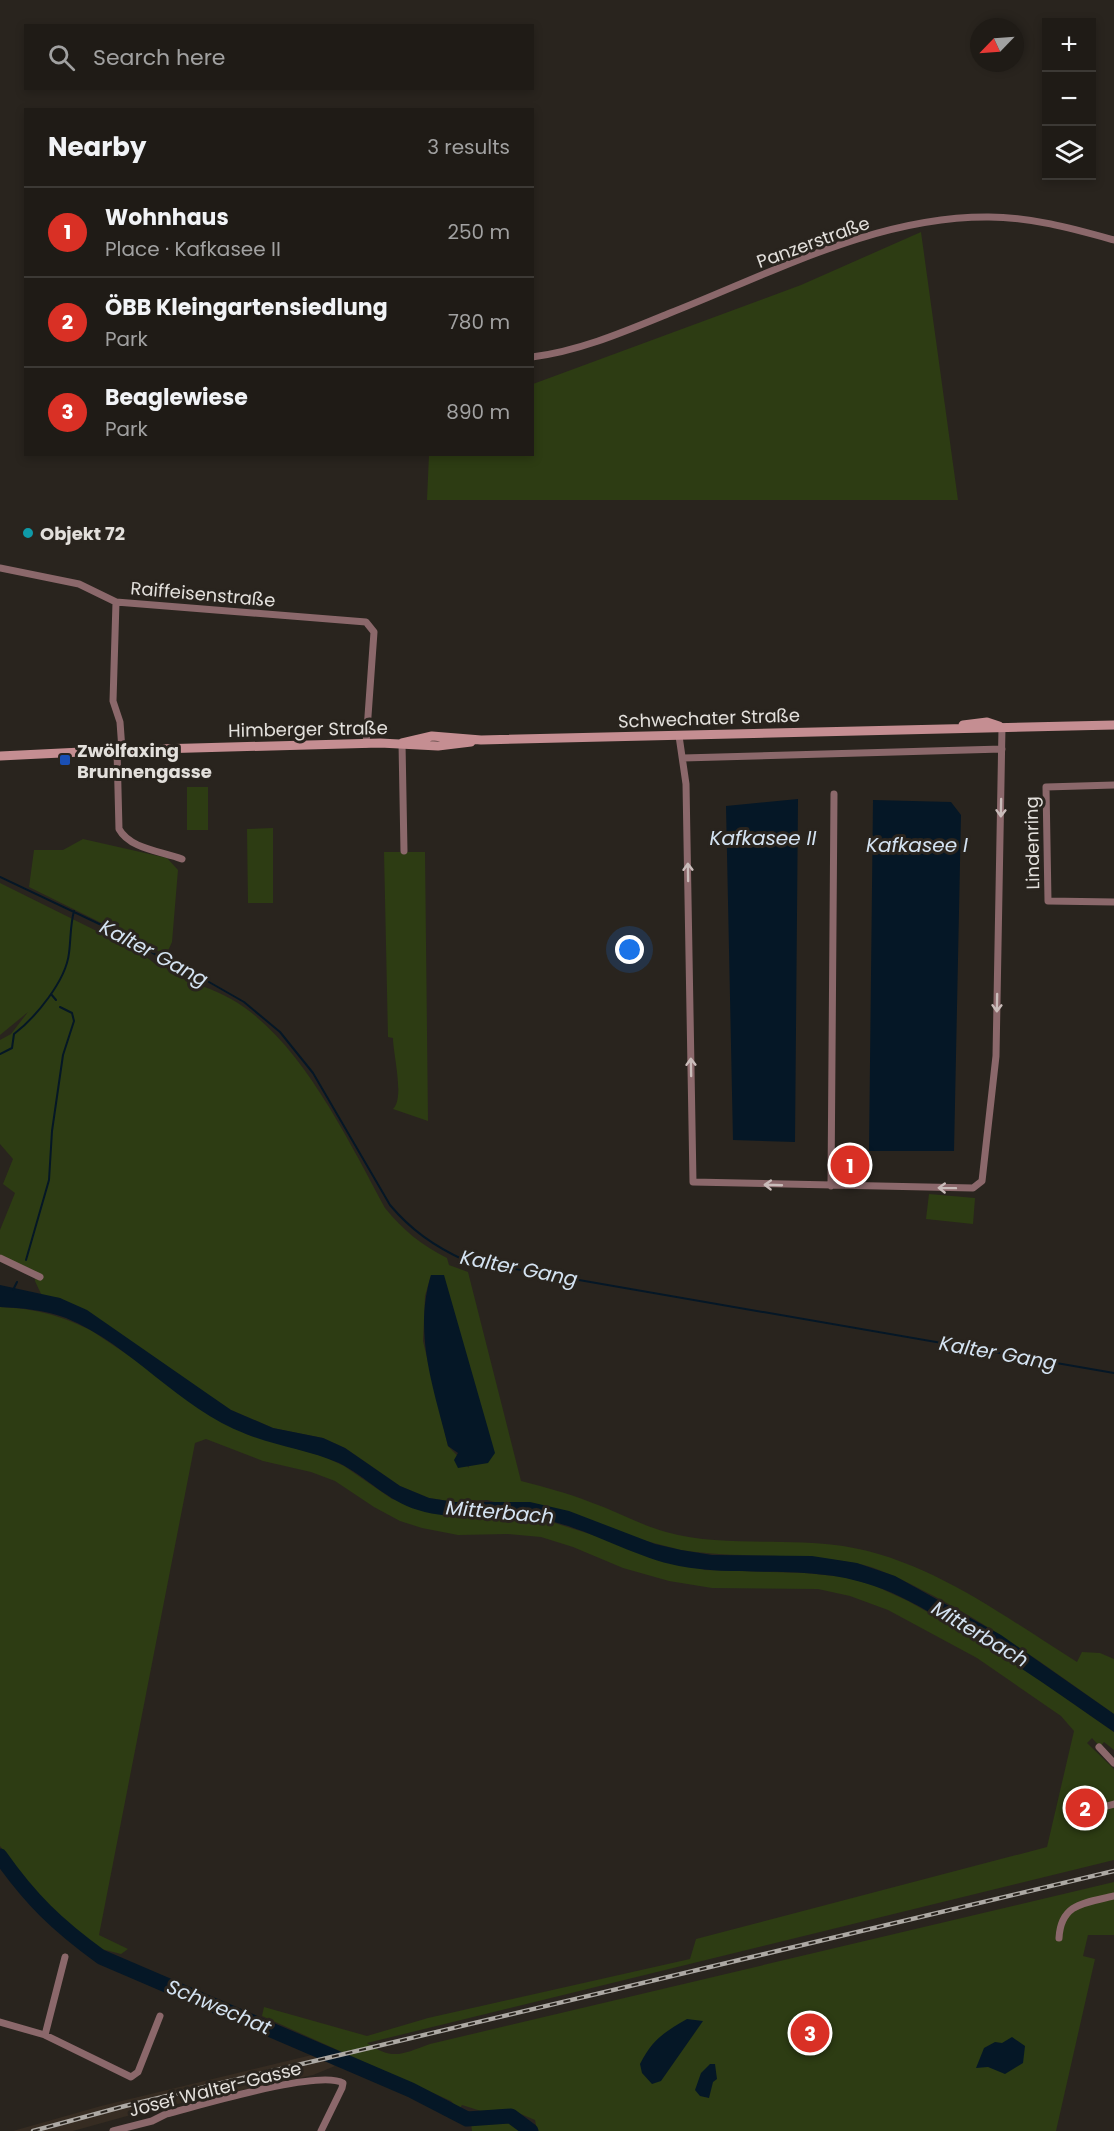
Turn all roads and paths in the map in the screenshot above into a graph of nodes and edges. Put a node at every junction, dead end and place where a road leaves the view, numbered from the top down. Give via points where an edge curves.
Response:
1 (1114, 240) edge
2 (534, 357) edge
3 (0, 568) edge
4 (116, 602) junction
5 (1114, 725) edge
6 (1002, 727) junction
7 (679, 736) junction
8 (402, 743) junction
9 (366, 744) junction
10 (1002, 749) junction
11 (119, 750) junction
12 (0, 756) edge
13 (683, 758) junction
14 (1114, 785) edge
15 (834, 794) dead end
16 (404, 851) dead end
17 (182, 860) dead end
18 (1114, 902) edge
19 (831, 1186) junction
20 (0, 1258) edge
21 (40, 1277) dead end
22 (1099, 1747) dead end
23 (1114, 1763) edge
24 (1114, 1804) edge
25 (1074, 1815) dead end
26 (1114, 1896) edge
27 (1059, 1938) dead end
28 (65, 1957) dead end
29 (160, 2016) dead end
30 (0, 2022) edge
31 (45, 2035) junction
32 (152, 2121) junction
33 (113, 2131) edge
34 (151, 2131) edge
35 (321, 2131) edge

1 - 2 street, Panzerstraße via 1053,224 990,217 908,226 823,251 584,346
3 - 4 street, Raiffeisenstraße via 79,584
4 - 9 street, Raiffeisenstraße via 366,622 374,632
4 - 11 street via 112,701 119,715
5 - 6 main road, Schwechater Straße
6 - 7 main road, Schwechater Straße
6 - 10 street
7 - 8 main road, Schwechater Straße via 481,740 432,736
7 - 13 street
8 - 9 main road, Himberger Straße
8 - 16 street
9 - 11 main road, Himberger Straße
10 - 13 street
10 -> 19 street via 996,1056 982,1180 973,1188
11 - 12 main road, Himberger Straße
11 - 17 street via 119,829 124,838
19 -> 13 street via 693,1182
14 - 18 street, Lindenring via 1046,787 1048,901
15 - 19 street
20 - 21 street
22 - 23 street
24 - 25 street
26 - 27 street via 1081,1904 1065,1913
28 - 31 street
29 - 31 street via 138,2072 131,2077
30 - 31 street
32 - 33 street, Josef Walter-Gasse
32 - 34 street
32 - 35 street, Josef Walter-Gasse via 166,2114 294,2083 336,2079 343,2083 342,2088

